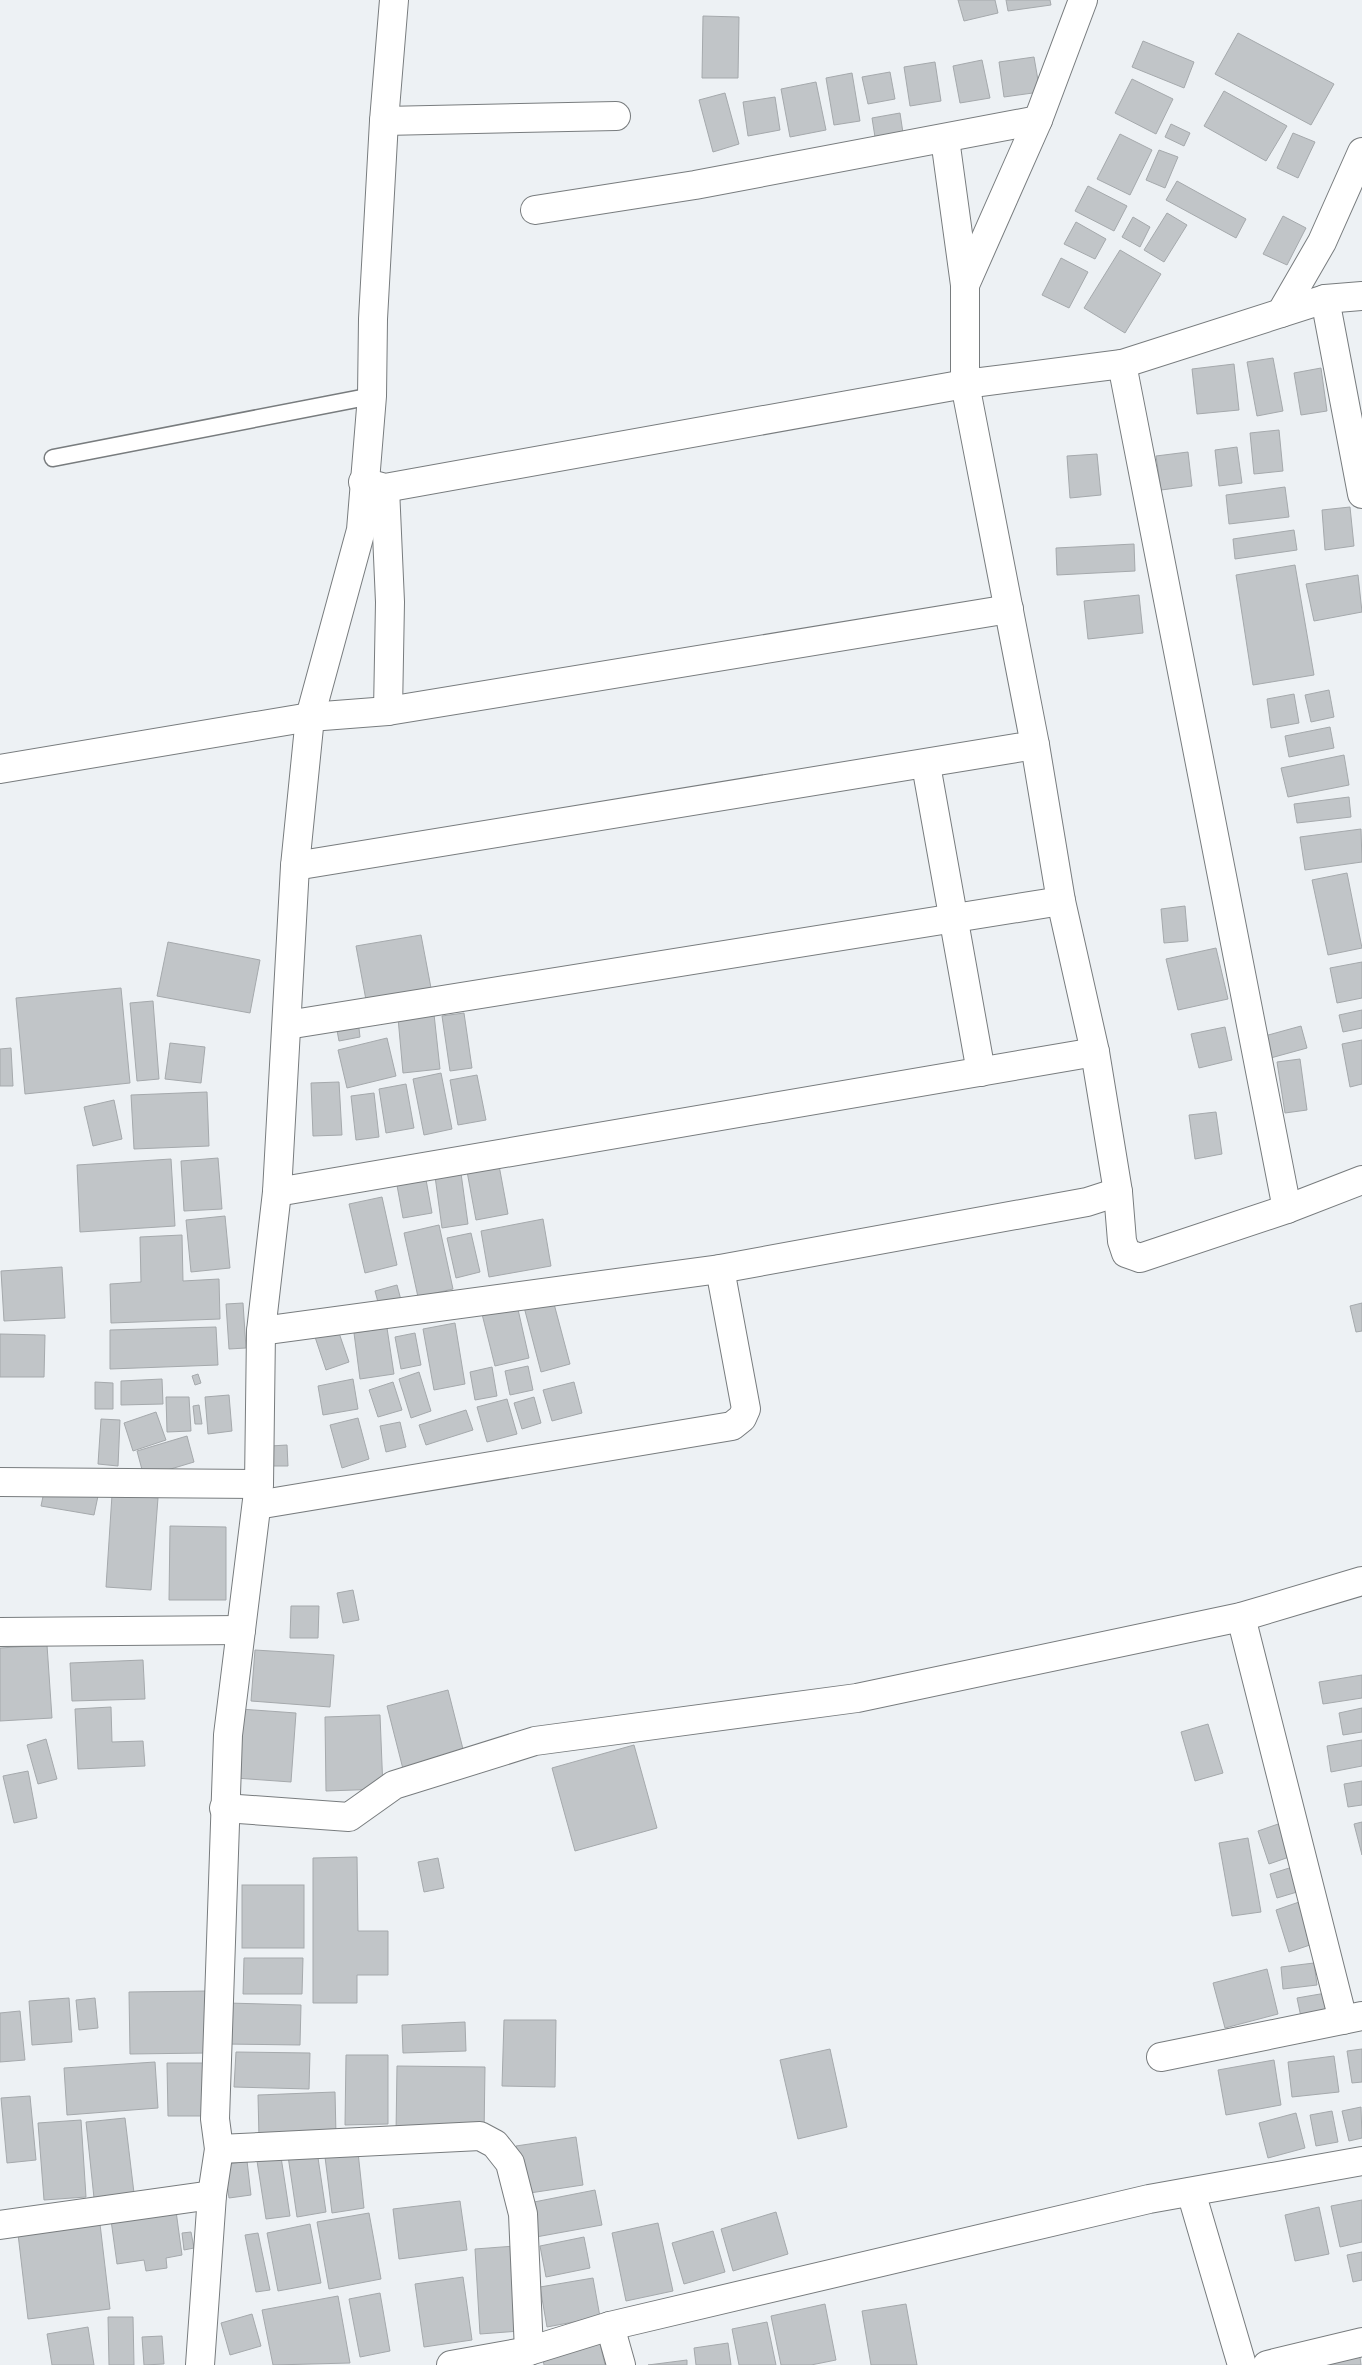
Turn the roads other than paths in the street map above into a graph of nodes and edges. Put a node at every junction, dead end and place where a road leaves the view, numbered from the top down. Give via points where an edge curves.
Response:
1 (394, 0) edge
2 (1083, 0) edge
3 (616, 116) dead end
4 (1038, 120) junction
5 (384, 121) junction
6 (946, 139) junction
7 (1362, 152) edge
8 (535, 210) dead end
9 (965, 285) junction
10 (1362, 296) edge
11 (1326, 299) junction
12 (1281, 313) junction
13 (1122, 364) junction
14 (965, 384) junction
15 (372, 396) junction
16 (53, 458) dead end
17 (374, 485) junction
18 (1362, 494) edge
19 (1009, 609) junction
20 (388, 711) junction
21 (310, 718) junction
22 (1036, 745) junction
23 (926, 764) junction
24 (0, 769) edge
25 (295, 866) junction
26 (1061, 901) junction
27 (953, 920) junction
28 (287, 1025) junction
29 (1095, 1052) junction
30 (981, 1072) junction
31 (1362, 1180) edge
32 (277, 1192) junction
33 (1118, 1192) junction
34 (1287, 1209) junction
35 (720, 1269) junction
36 (261, 1331) junction
37 (0, 1482) edge
38 (258, 1495) junction
39 (1362, 1581) edge
40 (1241, 1617) junction
41 (241, 1630) junction
42 (0, 1632) edge
43 (224, 1808) junction
44 (1352, 2018) edge
45 (1161, 2057) dead end
46 (219, 2149) junction
47 (1362, 2161) edge
48 (1191, 2192) junction
49 (212, 2196) junction
50 (0, 2225) edge
51 (610, 2326) junction
52 (1362, 2342) edge
53 (528, 2351) junction
54 (200, 2365) edge
55 (451, 2365) edge
56 (621, 2365) edge
57 (1242, 2365) edge
58 (1267, 2365) edge

1 - 5 street
2 - 4 street
3 - 5 street
4 - 6 street
4 - 9 street
5 - 15 street
6 - 8 street via 695,186
6 - 9 street
7 - 12 street via 1322,242
9 - 14 street
10 - 11 street
11 - 12 street
11 - 18 street
12 - 13 street
13 - 14 street
13 - 34 street
14 - 17 street
14 - 19 street
15 - 16 lane
15 - 17 street
17 - 20 street via 390,602
17 - 21 street
19 - 20 street
19 - 22 street
20 - 21 street
21 - 24 street
21 - 25 street
22 - 23 street
22 - 26 street
23 - 25 street
23 - 27 street
25 - 28 street
26 - 27 street
26 - 29 street
27 - 28 street
27 - 30 street
28 - 32 street
29 - 30 street
29 - 33 street
30 - 32 street
31 - 34 street
32 - 36 street
33 - 34 street via 1122,1241 1126,1252 1140,1258
33 - 35 street via 1087,1202
35 - 36 street
35 - 38 street via 746,1409 742,1418 732,1426
36 - 38 street
37 - 38 street
38 - 41 street
39 - 40 street
40 - 43 street via 857,1698 535,1741 394,1785 349,1817
40 - 44 street
41 - 42 street
41 - 43 street via 228,1735
43 - 46 street via 215,2119
44 - 45 street
46 - 49 street
46 - 53 street via 480,2136 495,2144 510,2163 523,2214
47 - 48 street
48 - 51 street via 1149,2199
48 - 57 street
49 - 50 street
49 - 54 street
51 - 53 street
51 - 56 street
52 - 58 street
53 - 55 street

